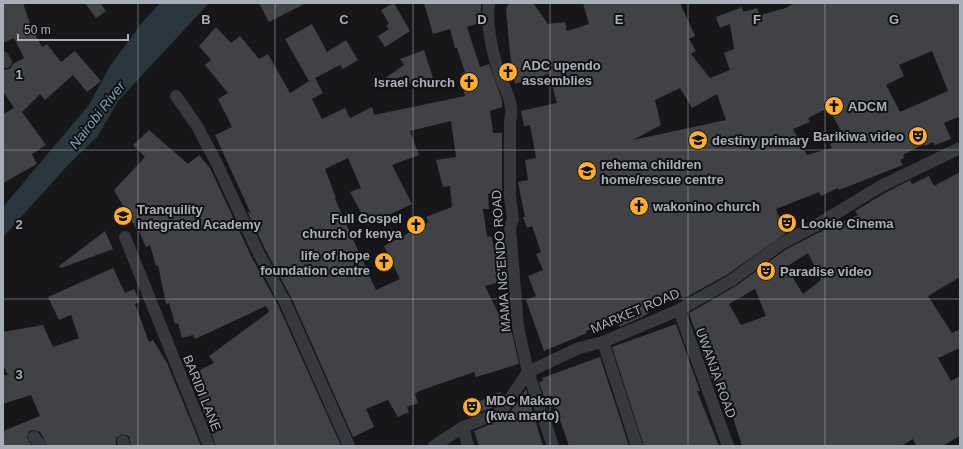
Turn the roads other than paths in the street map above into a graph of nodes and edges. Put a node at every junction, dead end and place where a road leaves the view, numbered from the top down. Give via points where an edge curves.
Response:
1 (488, 3) edge
2 (176, 96) dead end
3 (960, 148) edge
4 (125, 237) dead end
5 (679, 310) junction
6 (603, 342) junction
7 (528, 372) junction
8 (463, 427) junction
9 (209, 446) edge
10 (349, 446) edge
11 (434, 446) edge
12 (468, 446) edge
13 (553, 446) edge
14 (637, 446) edge
15 (728, 446) edge

1 - 7 street, MAMA NG'ENDO ROAD via 488,27 492,49 506,92 511,98 513,112 510,122 510,196 513,219 510,228 518,327
2 - 10 street via 197,126 215,160 259,254 285,302
3 - 5 street, MARKET ROAD via 881,186 781,244 732,280
4 - 9 street, BARIDI LANE
5 - 6 street, MARKET ROAD
5 - 15 street, UWANJA ROAD
6 - 7 street, MARKET ROAD via 579,348
6 - 14 street
7 - 8 street via 501,412
7 - 13 street, MAMA NG'ENDO ROAD
8 - 11 street
8 - 12 street

